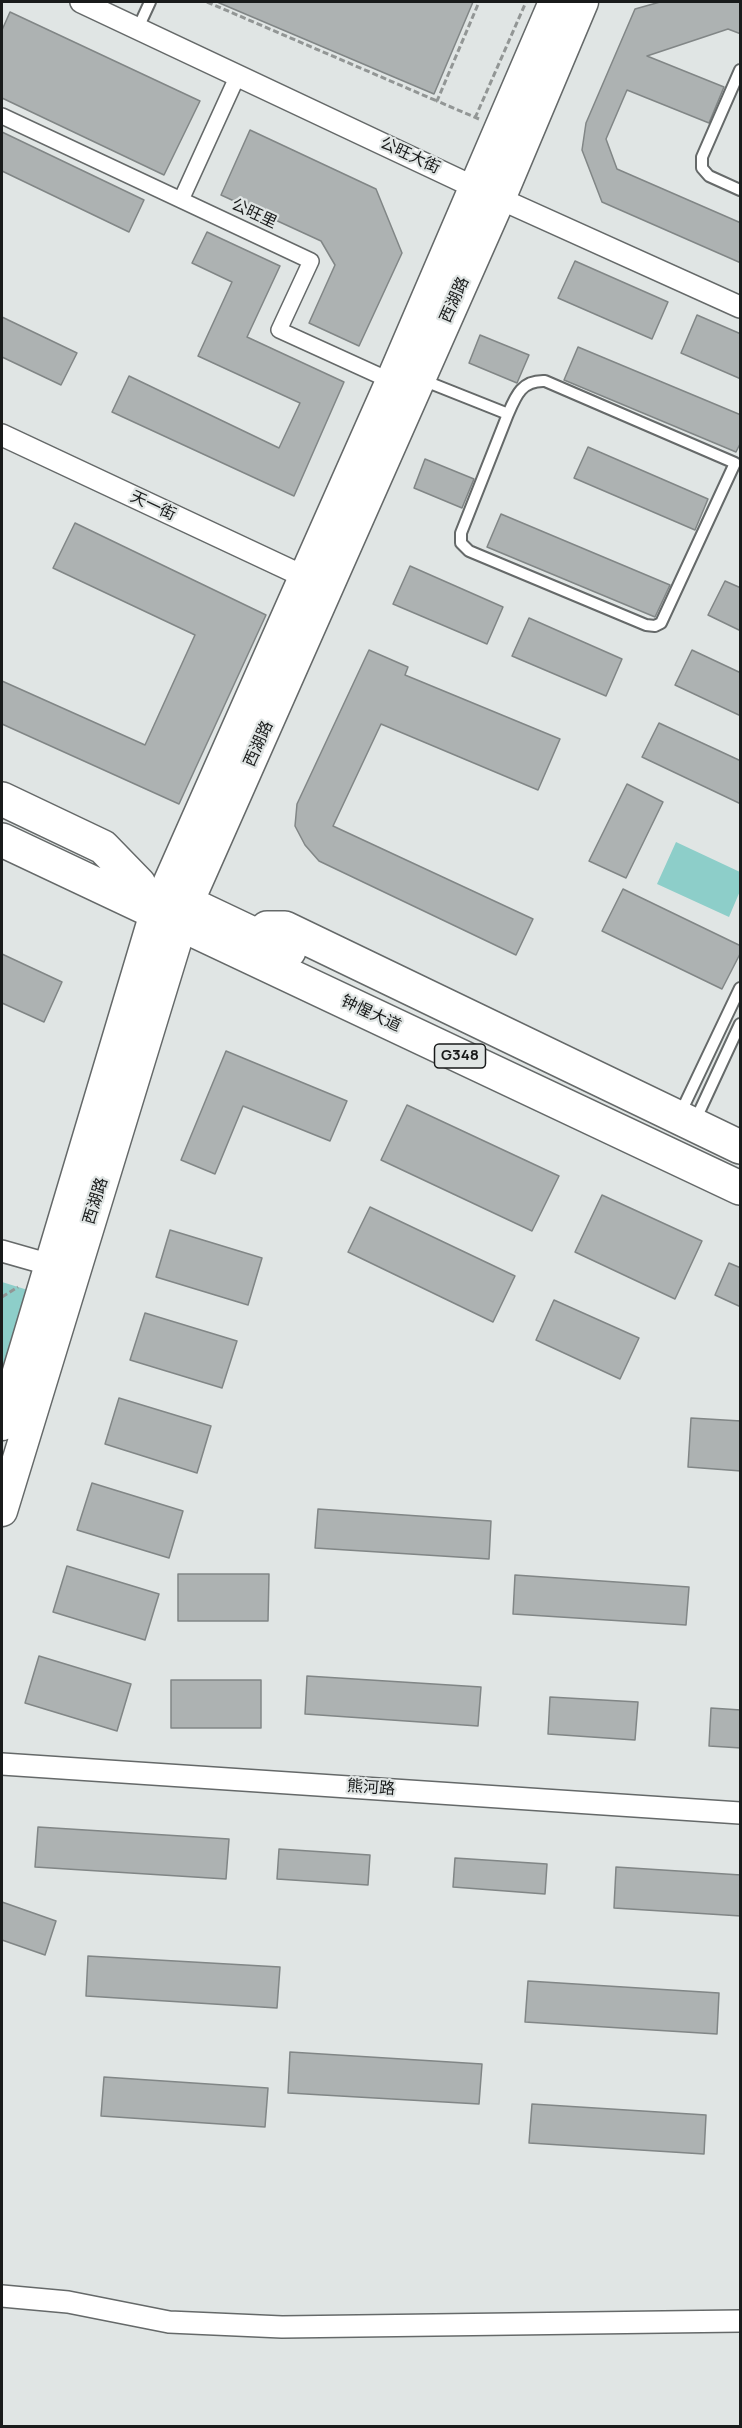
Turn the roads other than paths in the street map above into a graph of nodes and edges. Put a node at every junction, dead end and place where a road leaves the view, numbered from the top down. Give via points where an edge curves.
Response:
1 (81, 2) edge
2 (150, 2) edge
3 (554, 2) edge
4 (583, 2) edge
5 (138, 28) junction
6 (741, 70) edge
7 (238, 75) junction
8 (736, 95) edge
9 (2, 116) edge
10 (741, 190) edge
11 (487, 193) junction
12 (181, 200) junction
13 (741, 307) edge
14 (420, 379) junction
15 (391, 381) junction
16 (508, 414) junction
17 (2, 435) edge
18 (305, 577) junction
19 (2, 799) edge
20 (2, 819) edge
21 (2, 840) edge
22 (2, 860) edge
23 (158, 903) junction
24 (235, 938) junction
25 (741, 988) edge
26 (741, 1024) edge
27 (686, 1121) junction
28 (741, 1147) edge
29 (741, 1165) edge
30 (741, 1188) edge
31 (741, 1212) edge
32 (2, 1251) edge
33 (51, 1265) junction
34 (2, 1425) edge
35 (2, 1511) edge
36 (2, 1764) edge
37 (741, 1813) edge
38 (2, 2296) edge
39 (741, 2321) edge

1 - 5 street, 公旺大街
2 - 5 lane
3 - 11 main road, 西湖路 via 487,123
4 - 11 main road, 西湖路
5 - 7 street, 公旺大街
6 - 8 lane
7 - 11 street, 公旺大街
7 - 12 street
8 - 10 lane via 702,157 702,168 709,176
9 - 12 street, 公旺里
11 - 13 street, 公旺大街
11 - 14 main road, 西湖路
11 - 15 main road, 西湖路
12 - 15 street, 公旺里 via 311,261 279,330
14 - 16 lane
14 - 23 main road, 西湖路
15 - 18 main road, 西湖路
16 - 16 lane via 525,384 545,381 735,463 661,623 645,625 469,551 461,543 461,533
17 - 18 street, 天一街
18 - 23 main road, 西湖路
19 - 23 highway via 103,847
20 - 23 highway, 钟惺大道 / G348
21 - 23 highway, 钟惺大道 / G348
22 - 23 highway via 84,900
23 - 24 highway, 钟惺大道 / G348
23 - 33 main road, 西湖路
23 - 35 main road, 西湖路
24 - 27 highway via 285,928
24 - 29 highway, 钟惺大道 / G348
24 - 30 highway, 钟惺大道 / G348
24 - 31 highway via 268,989
25 - 27 lane
26 - 27 lane
27 - 28 highway
32 - 33 street
33 - 34 main road, 西湖路
36 - 37 street, 熊河路
38 - 39 street via 68,2302 169,2322 282,2327

